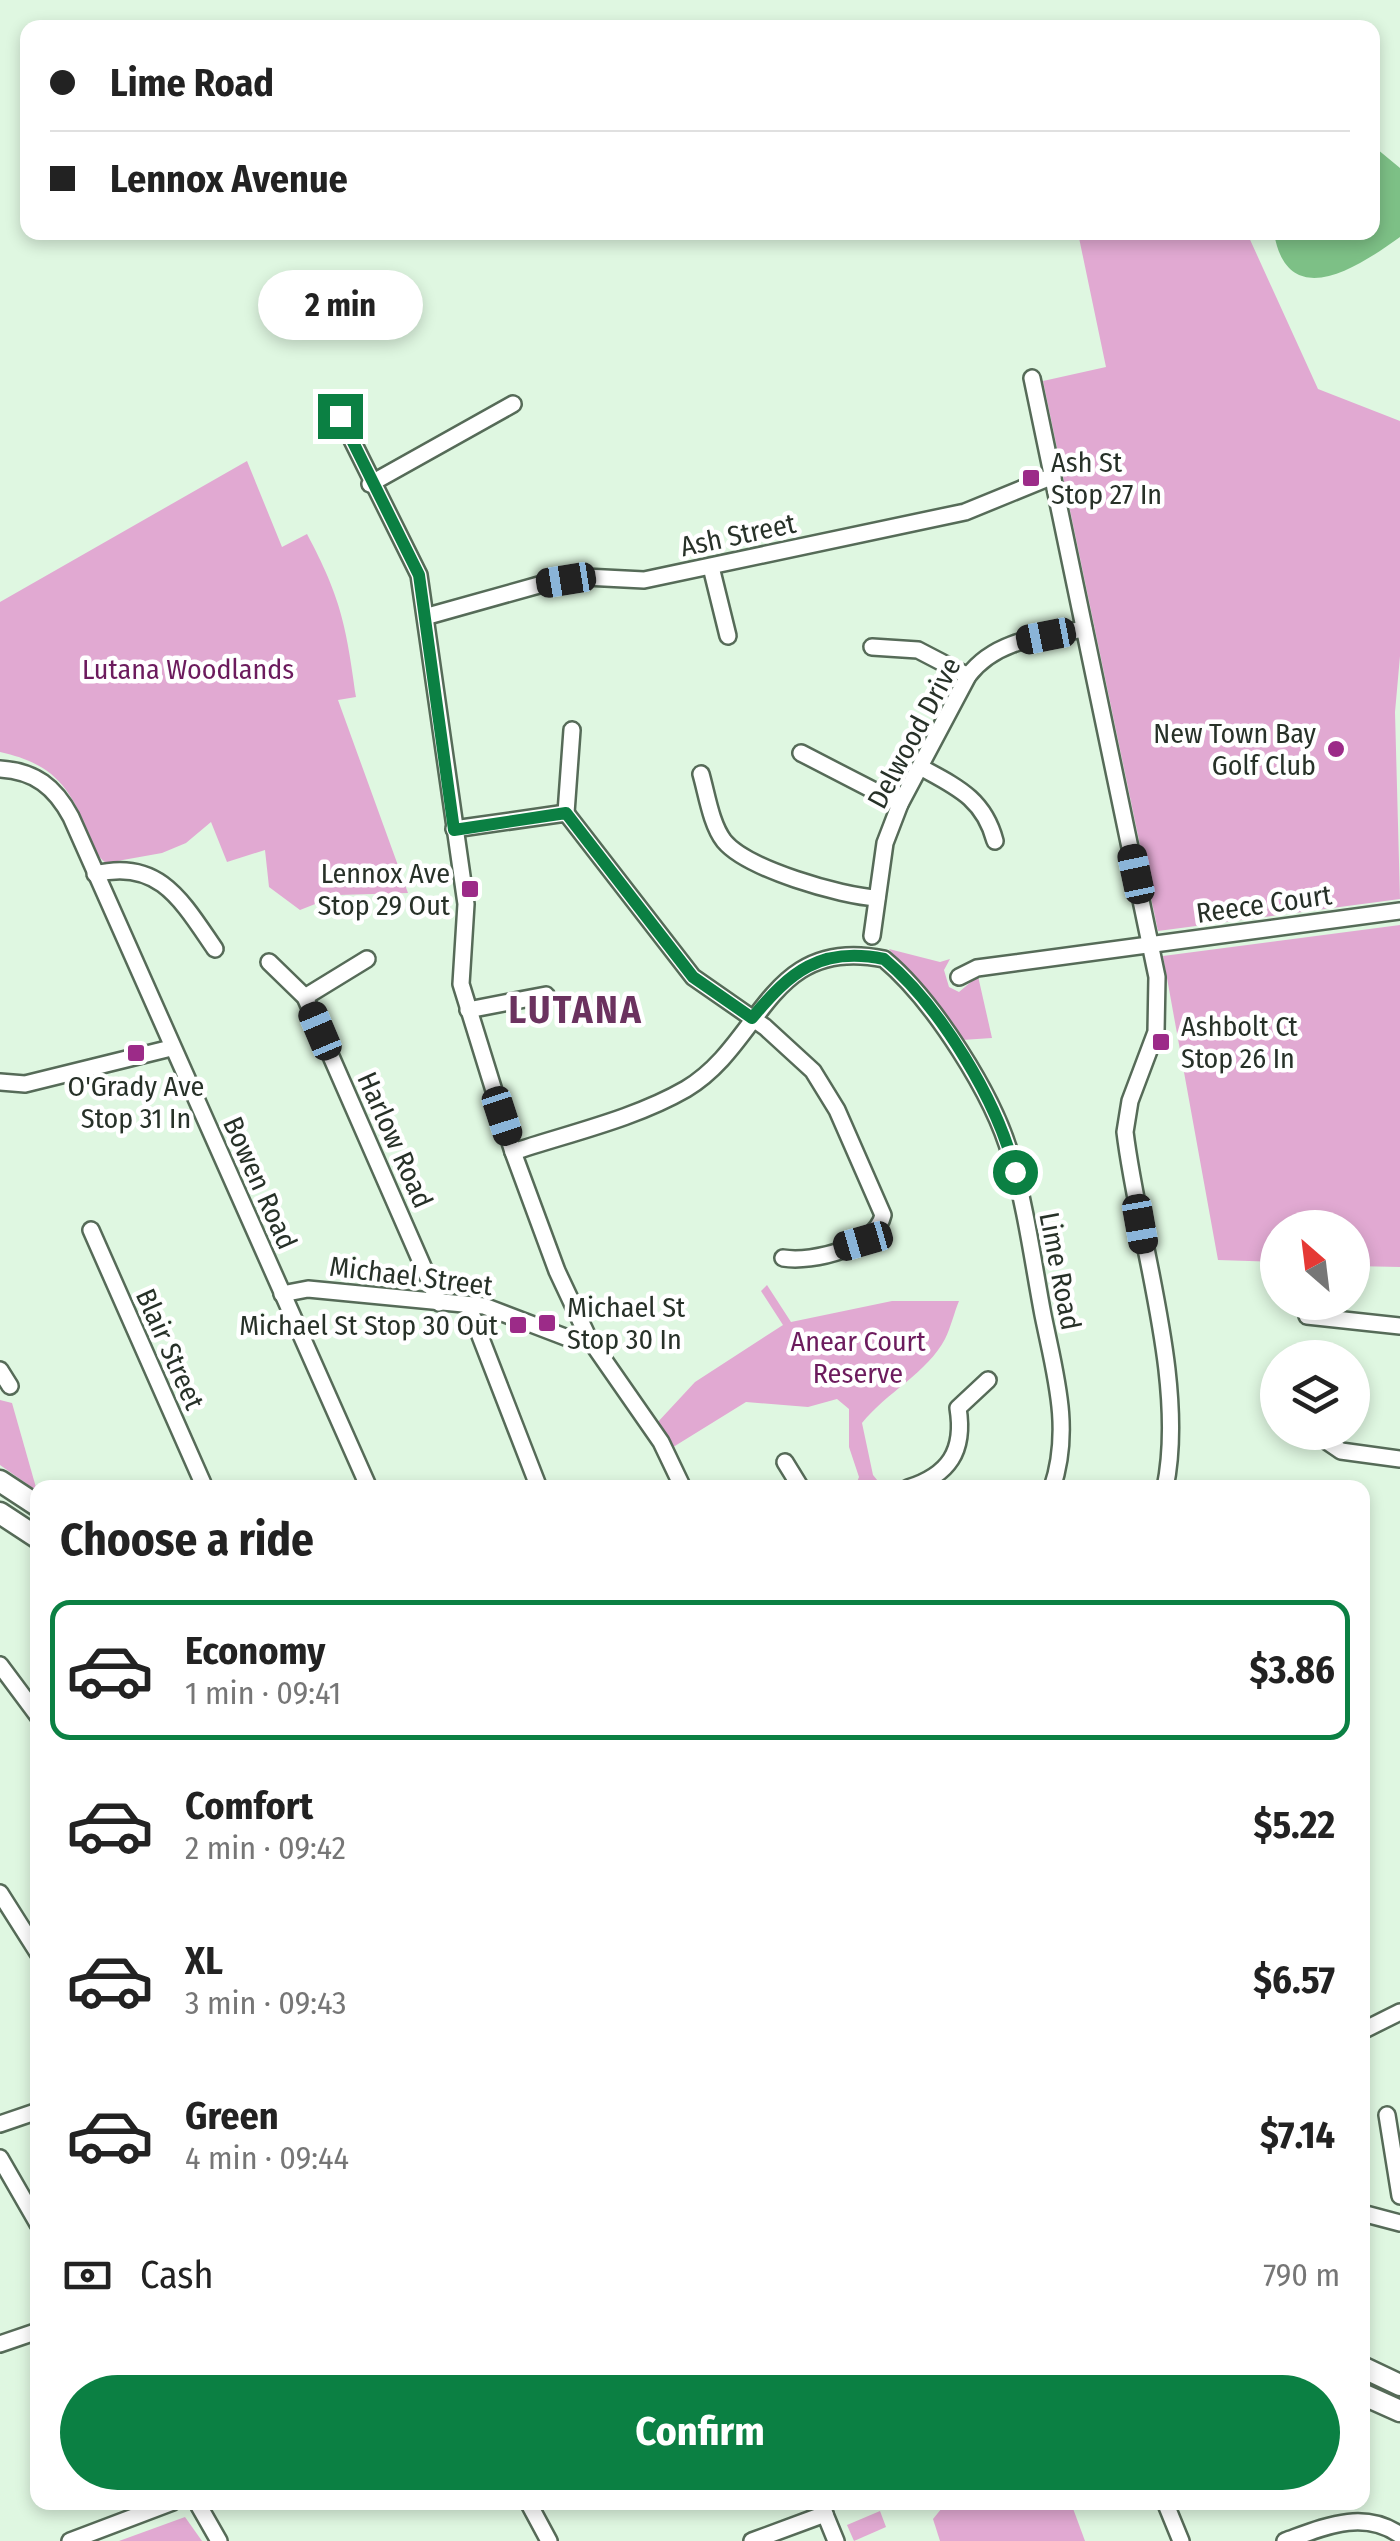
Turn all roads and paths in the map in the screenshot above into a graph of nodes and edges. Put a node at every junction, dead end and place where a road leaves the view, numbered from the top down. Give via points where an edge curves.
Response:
1 (1032, 378) dead end
2 (513, 404) dead end
3 (340, 416) dead end
4 (1054, 476) junction
5 (370, 484) junction
6 (712, 567) junction
7 (428, 616) junction
8 (1084, 629) junction
9 (728, 636) dead end
10 (872, 648) dead end
11 (968, 676) junction
12 (572, 730) dead end
13 (801, 754) dead end
14 (922, 768) junction
15 (0, 769) edge
16 (701, 774) dead end
17 (900, 804) junction
18 (566, 813) junction
19 (454, 830) junction
20 (995, 841) dead end
21 (96, 874) junction
22 (876, 898) junction
23 (1400, 911) edge
24 (872, 936) dead end
25 (1150, 944) junction
26 (215, 949) dead end
27 (368, 959) dead end
28 (269, 962) dead end
29 (959, 978) dead end
30 (546, 994) dead end
31 (305, 997) junction
32 (468, 1010) junction
33 (752, 1018) junction
34 (171, 1048) junction
35 (0, 1082) edge
36 (513, 1152) junction
37 (90, 1230) dead end
38 (783, 1258) dead end
39 (282, 1294) junction
40 (439, 1302) junction
41 (468, 1304) junction
42 (1344, 1320) edge
43 (1400, 1326) edge
44 (588, 1337) junction
45 (0, 1370) edge
46 (988, 1380) dead end
47 (10, 1386) dead end
48 (1338, 1450) edge
49 (1400, 1458) edge
50 (785, 1462) dead end
51 (201, 1480) edge
52 (365, 1480) edge
53 (536, 1480) edge
54 (679, 1480) edge
55 (796, 1480) edge
56 (933, 1480) edge
57 (1054, 1480) edge
58 (1166, 1480) edge
59 (0, 1481) edge
60 (30, 1501) edge
61 (0, 1513) edge
62 (30, 1533) edge
63 (0, 1665) edge
64 (30, 1705) edge
65 (0, 1893) edge
66 (30, 1940) edge
67 (1400, 2012) edge
68 (1370, 2027) edge
69 (30, 2113) edge
70 (1387, 2115) dead end
71 (0, 2124) edge
72 (0, 2158) edge
73 (1400, 2196) edge
74 (30, 2210) edge
75 (1370, 2215) edge
76 (1400, 2223) edge
77 (30, 2334) edge
78 (0, 2344) edge
79 (1370, 2371) edge
80 (1400, 2385) edge
81 (1370, 2398) edge
82 (1400, 2411) edge
83 (153, 2510) edge
84 (200, 2510) edge
85 (532, 2510) edge
86 (818, 2510) edge
87 (823, 2510) edge
88 (1167, 2510) edge
89 (1400, 2535) edge
90 (70, 2541) edge
91 (219, 2541) edge
92 (549, 2541) edge
93 (752, 2541) edge
94 (836, 2541) edge
95 (1181, 2541) edge
96 (1286, 2541) edge

1 - 4 street
2 - 5 street
3 - 5 street
4 - 6 street, Ash Street via 965,512
4 - 8 street
5 - 7 street via 419,575
6 - 7 street, Ash Street via 644,580 546,583
6 - 9 street
7 - 19 street
8 - 11 street, Delwood Drive via 1007,644
8 - 25 street
10 - 11 street via 918,650
11 - 14 street, Delwood Drive
12 - 18 street
13 - 17 street
14 - 17 street, Delwood Drive
14 - 20 street via 969,794
15 - 21 street, Bowen Road via 41,780 55,792
16 - 22 street via 717,828 730,846 821,890
17 - 22 street, Delwood Drive via 885,842
18 - 19 street
18 - 33 street via 693,977
19 - 32 street via 466,904 461,984
21 - 26 street via 132,868 156,879
21 - 34 street, Bowen Road
22 - 24 street, Delwood Drive
23 - 25 street, Reece Court
25 - 29 street, Reece Court via 977,968
25 - 58 street via 1156,1032 1125,1132 1168,1396
27 - 31 street
28 - 31 street, Harlow Road
30 - 32 street
31 - 40 street, Harlow Road
32 - 36 street
33 - 36 street, Lime Road via 690,1086
33 - 38 street via 789,1046 824,1086 883,1214 874,1235 863,1241
33 - 57 street, Lime Road via 800,968 872,956 901,974 951,1037 1015,1172 1060,1397 1064,1438
34 - 35 street via 25,1084
34 - 39 street, Bowen Road
36 - 44 street
37 - 51 street, Blair Street
39 - 40 street, Michael Street via 308,1289
39 - 52 street, Bowen Road
40 - 41 street, Michael Street
41 - 44 street, Michael Street via 573,1340
41 - 53 street
42 - 43 street
44 - 54 street via 661,1442
45 - 47 street
46 - 56 street via 958,1408 959,1448
48 - 49 street
50 - 55 street
59 - 60 highway
61 - 62 highway
63 - 64 street
65 - 66 street
67 - 68 street
69 - 71 street
70 - 73 street
72 - 74 street
75 - 76 street
77 - 78 street
79 - 80 highway
81 - 82 highway
83 - 90 street
84 - 91 street
85 - 92 street
86 - 93 street
87 - 94 street
88 - 95 street
89 - 96 street via 1383,2525 1353,2522

